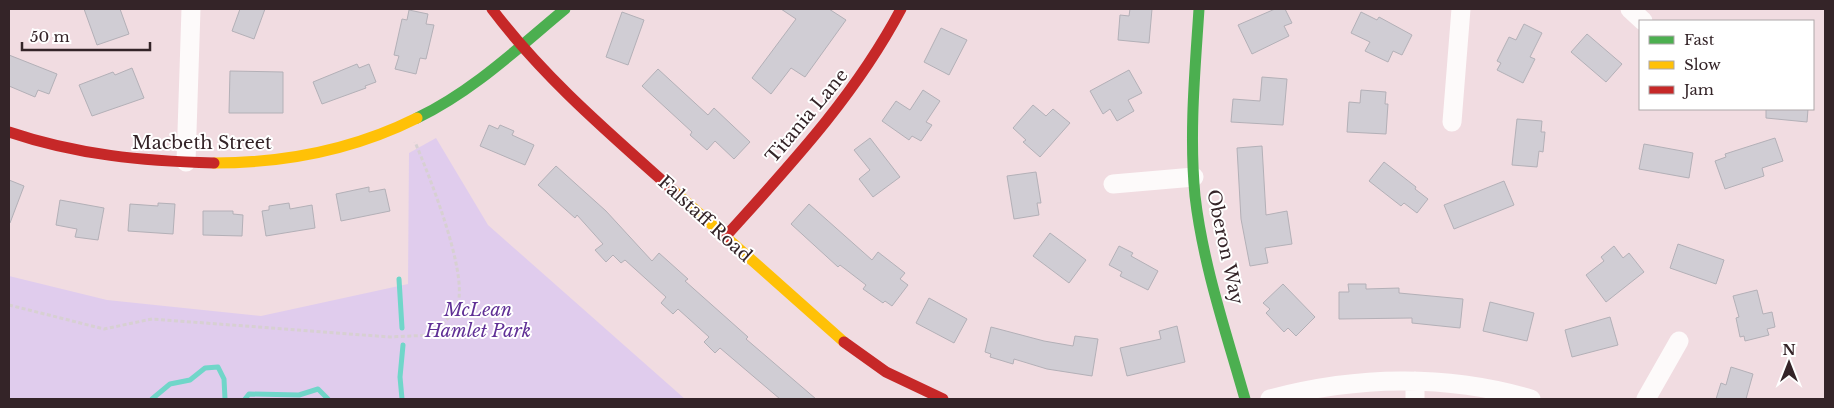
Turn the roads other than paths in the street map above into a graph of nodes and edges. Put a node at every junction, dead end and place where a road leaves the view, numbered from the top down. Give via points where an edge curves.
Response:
1 (191, 9) edge
2 (492, 9) edge
3 (565, 9) edge
4 (901, 9) edge
5 (1199, 9) edge
6 (1461, 9) edge
7 (1630, 9) edge
8 (1642, 20) edge
9 (520, 46) junction
10 (1452, 122) dead end
11 (9, 132) edge
12 (186, 162) junction
13 (1194, 177) junction
14 (1113, 184) dead end
15 (725, 237) junction
16 (1679, 341) dead end
17 (1415, 390) edge
18 (943, 399) edge
19 (1245, 399) edge
20 (1270, 399) edge
21 (1531, 399) edge
22 (1646, 399) edge

1 - 12 street
2 - 9 street, Falstaff Road
3 - 9 street, Macbeth Street
4 - 15 street, Titania Lane via 865,75 840,108
5 - 13 street, Oberon Way via 1192,108
6 - 10 street
7 - 8 street
9 - 12 street, Macbeth Street via 450,101 405,125 356,145 318,155 261,162
9 - 15 street, Falstaff Road via 582,108
11 - 12 street, Macbeth Street via 80,154 122,160
13 - 14 street
13 - 19 street, Oberon Way via 1198,222 1207,265
15 - 18 street, Falstaff Road via 850,347 886,372
16 - 22 street
17 - 20 street via 1375,381 1330,386
17 - 21 street via 1468,385

